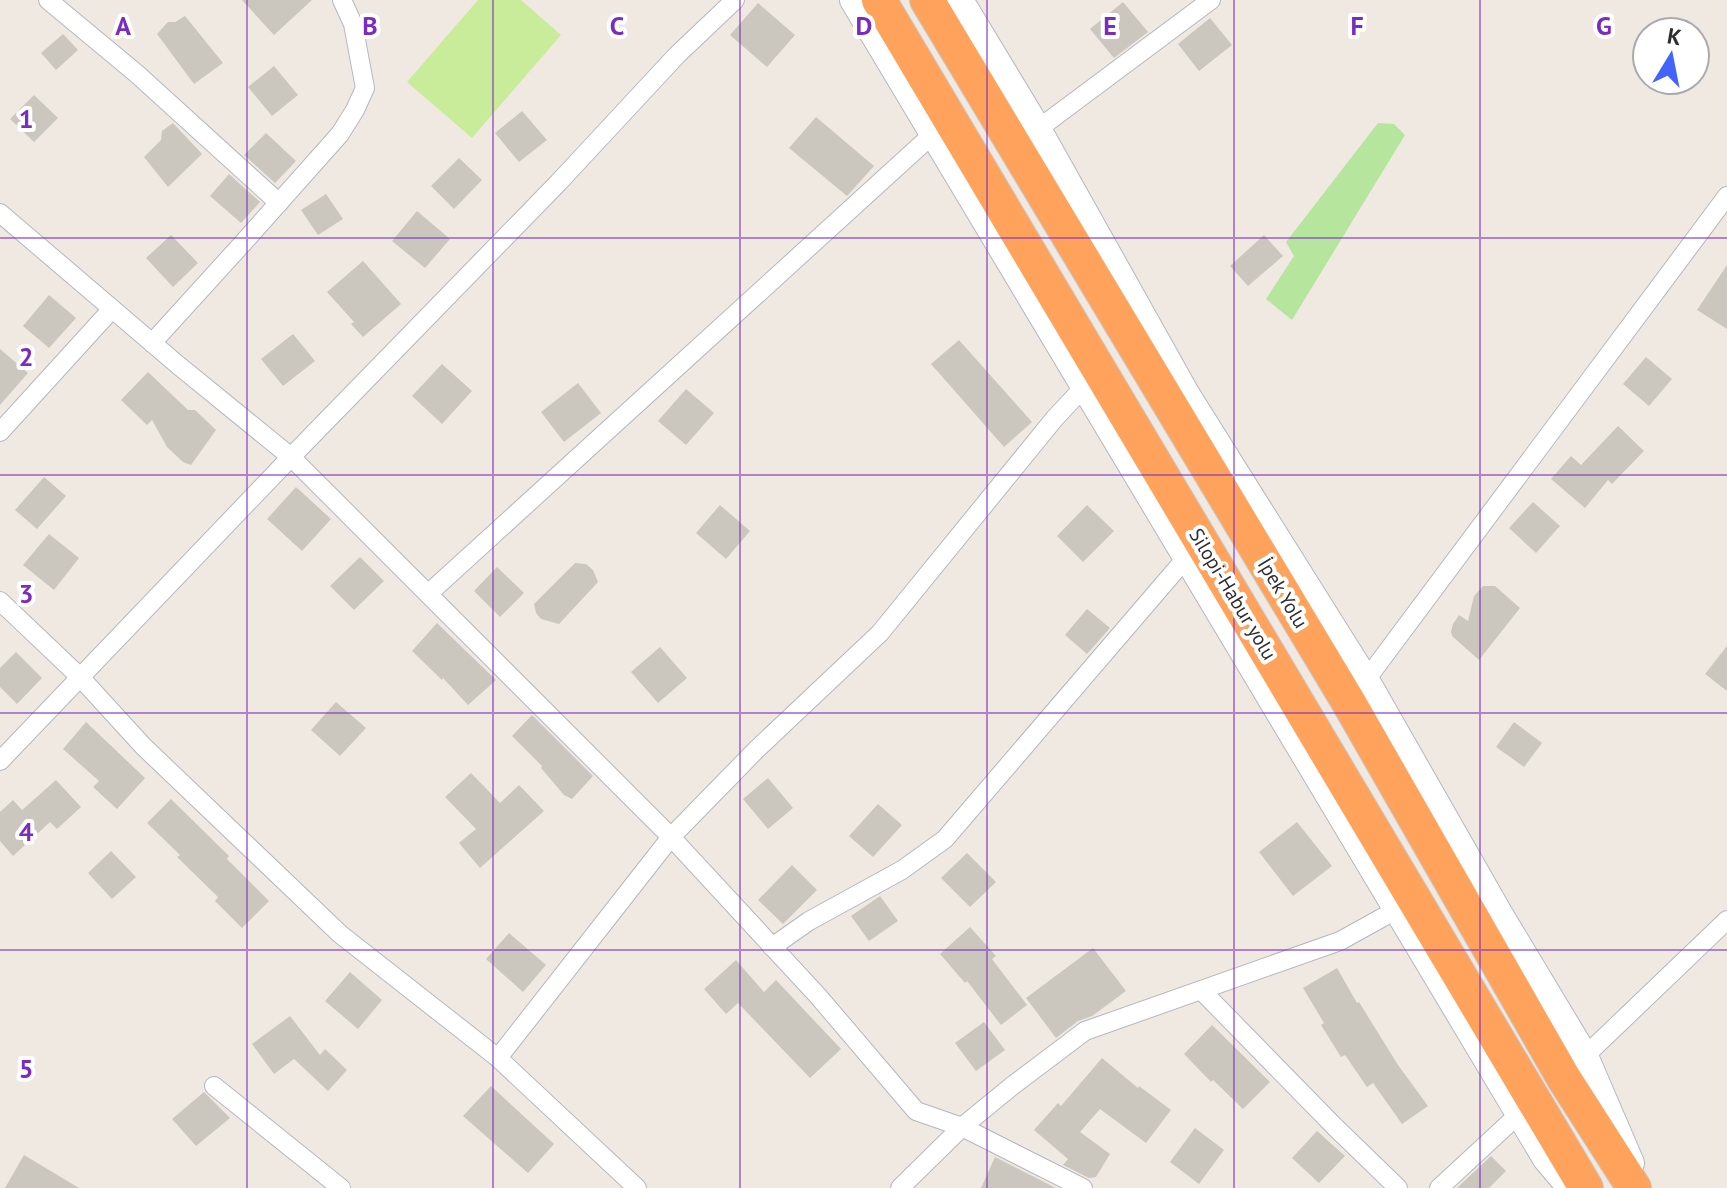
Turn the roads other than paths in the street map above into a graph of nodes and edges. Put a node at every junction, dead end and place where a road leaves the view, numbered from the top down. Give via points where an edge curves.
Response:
1 (48, 0) edge
2 (342, 0) edge
3 (735, 0) edge
4 (853, 0) edge
5 (879, 0) edge
6 (927, 0) edge
7 (960, 0) edge
8 (1211, 0) edge
9 (1038, 129) junction
10 (933, 134) junction
11 (1727, 196) edge
12 (279, 203) junction
13 (0, 213) edge
14 (112, 309) junction
15 (152, 343) junction
16 (1084, 387) junction
17 (0, 432) edge
18 (291, 457) junction
19 (1186, 558) junction
20 (428, 594) junction
21 (0, 601) edge
22 (80, 677) junction
23 (1358, 691) junction
24 (0, 761) edge
25 (671, 837) junction
26 (1396, 910) junction
27 (1727, 920) edge
28 (772, 947) junction
29 (1201, 990) junction
30 (1585, 1056) junction
31 (498, 1058) junction
32 (214, 1086) dead end
33 (1519, 1114) junction
34 (962, 1127) junction
35 (341, 1188) edge
36 (637, 1188) edge
37 (900, 1188) edge
38 (1083, 1188) edge
39 (1398, 1188) edge
40 (1439, 1188) edge
41 (1579, 1188) edge
42 (1586, 1188) edge
43 (1634, 1188) edge
44 (1642, 1188) edge

1 - 12 street
2 - 12 street via 353,24 365,88 340,134
3 - 18 street
4 - 10 street
5 - 42 highway, Silopi-Habur yolu
6 - 23 highway, İpek Yolu
7 - 9 street
8 - 9 street
9 - 23 street
10 - 16 street
10 - 20 street
11 - 23 street
12 - 15 street
13 - 14 street
14 - 15 street
14 - 17 street
15 - 18 street
16 - 19 street
16 - 25 street via 880,633
18 - 20 street
18 - 22 street
19 - 26 street
19 - 28 street via 945,839
20 - 25 street
21 - 22 street
22 - 24 street
22 - 31 street via 143,746 340,934
23 - 30 street
23 - 43 highway, İpek Yolu via 1563,1077
25 - 28 street
25 - 31 street
26 - 29 street via 1340,941
26 - 33 street
27 - 30 street
28 - 34 street via 916,1111
29 - 34 street via 1085,1031
29 - 39 street
30 - 44 street
31 - 36 street
32 - 35 street
33 - 40 street
33 - 41 street via 1551,1166
34 - 37 street
34 - 38 street

